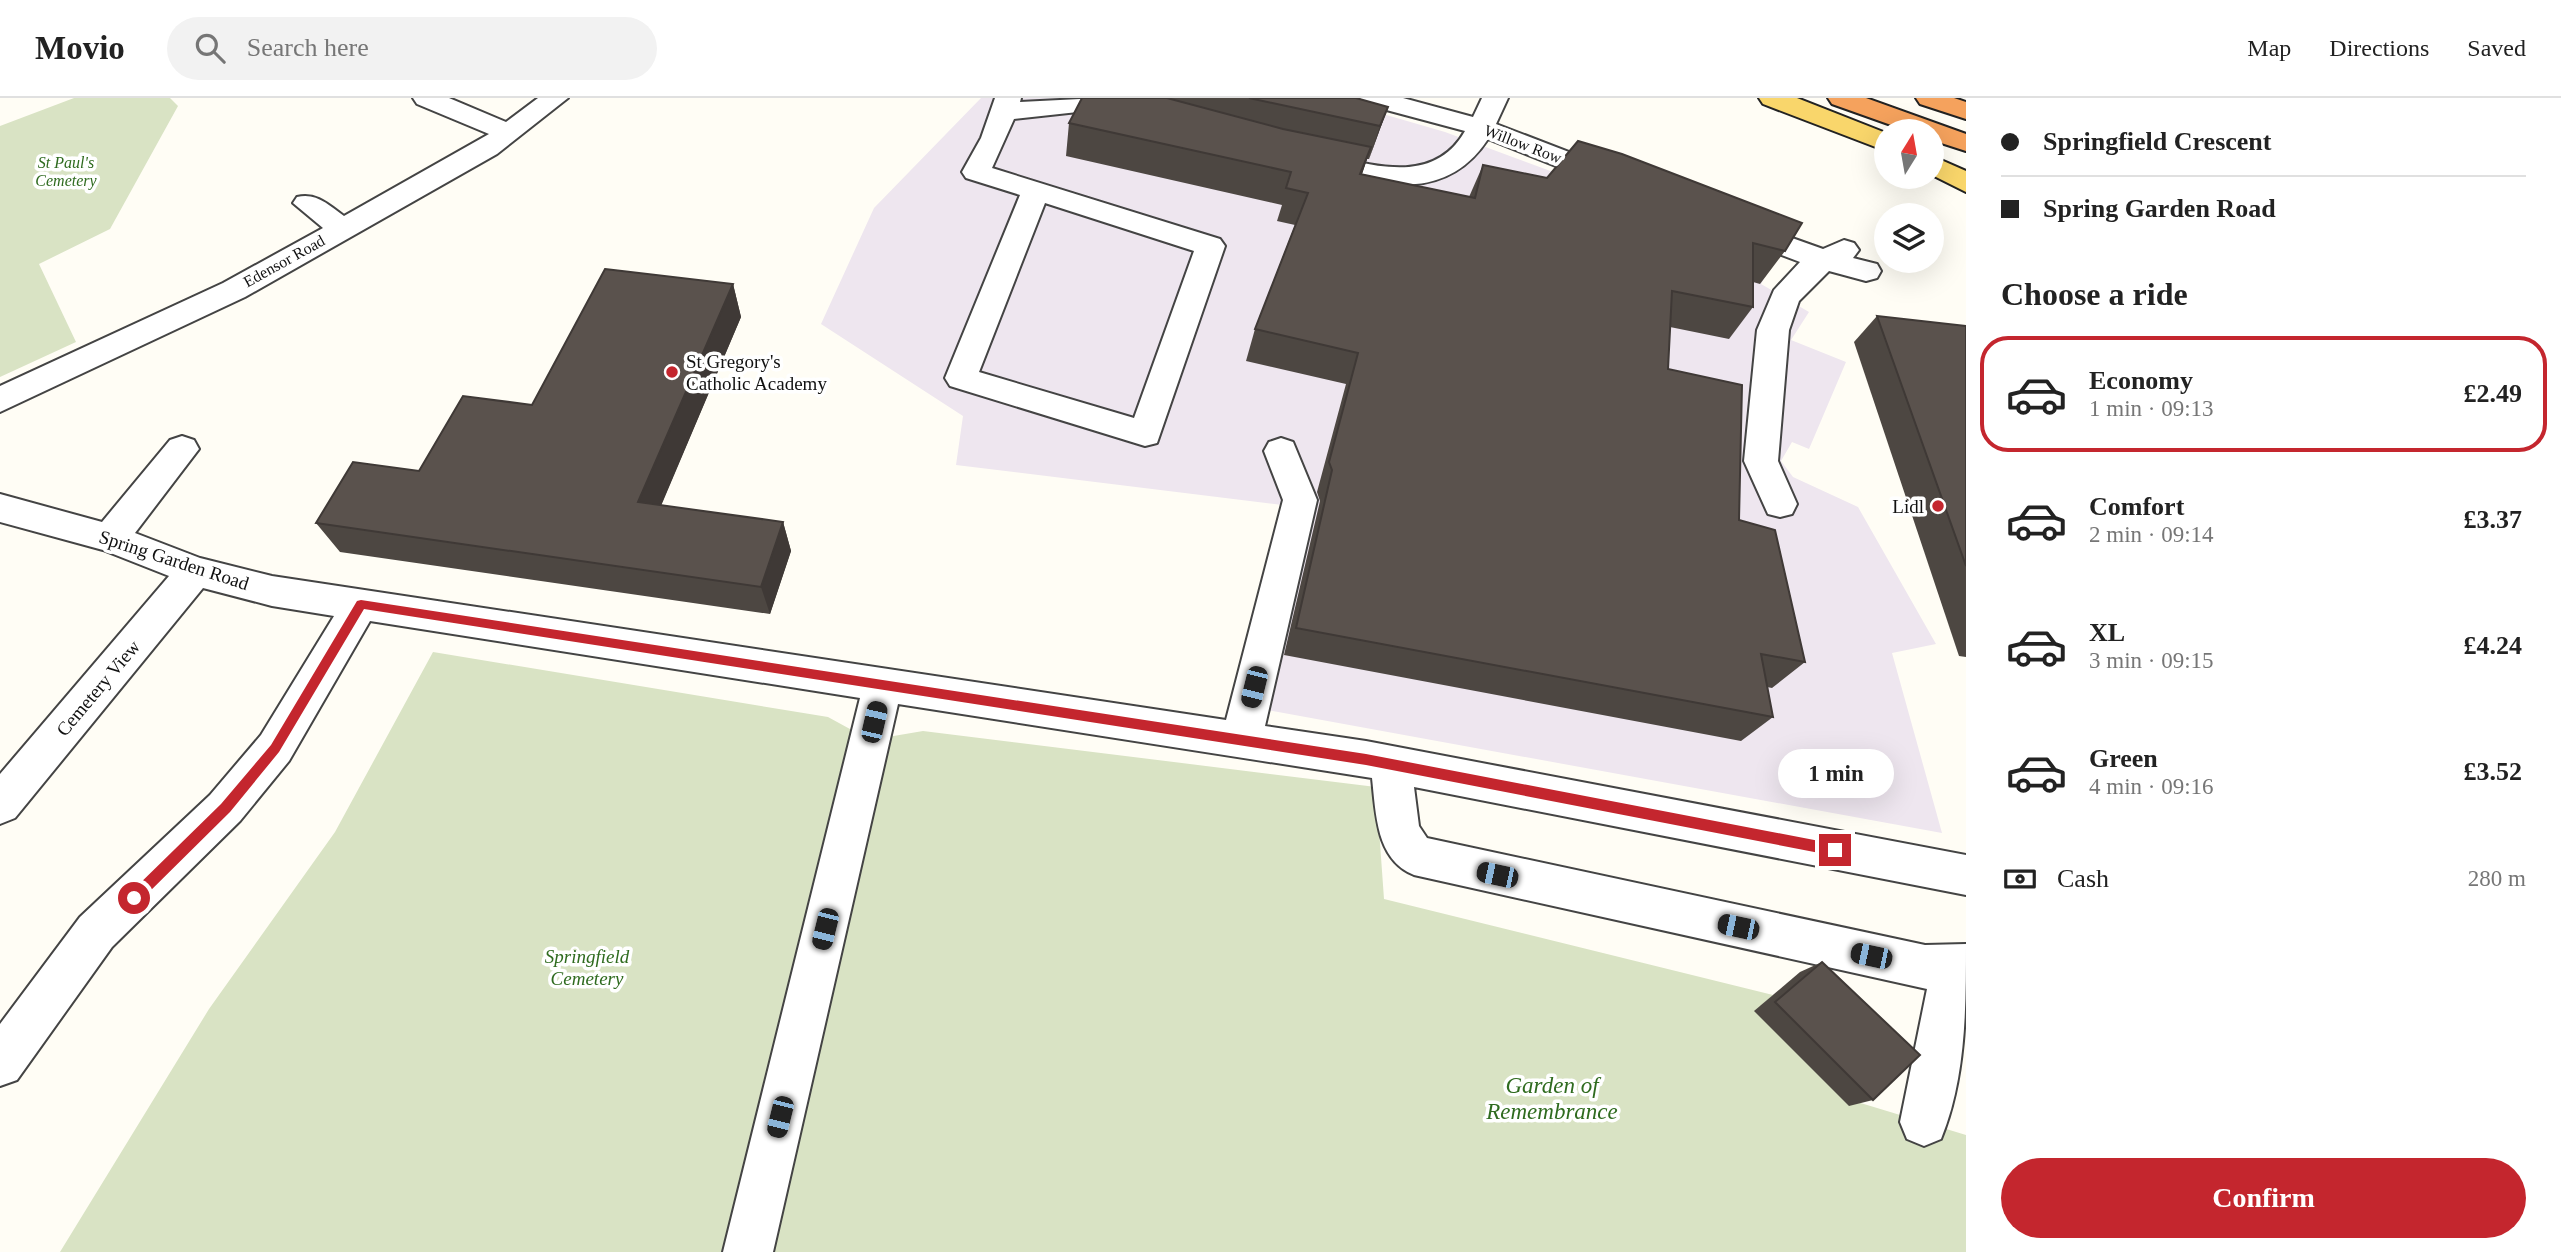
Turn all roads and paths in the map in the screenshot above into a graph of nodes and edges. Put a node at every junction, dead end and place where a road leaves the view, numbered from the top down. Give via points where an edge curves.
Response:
1 (426, 98) edge
2 (555, 98) edge
3 (1373, 98) edge
4 (1495, 98) edge
5 (1772, 98) edge
6 (1841, 98) edge
7 (1929, 98) edge
8 (1005, 105) edge
9 (1966, 111) edge
10 (1156, 118) edge
11 (1481, 127) junction
12 (508, 132) junction
13 (1874, 138) edge
14 (1966, 143) edge
15 (1282, 150) edge
16 (1944, 171) edge
17 (1966, 183) edge
18 (1633, 186) edge
19 (1036, 191) junction
20 (307, 203) dead end
21 (1709, 216) edge
22 (342, 228) junction
23 (1855, 244) dead end
24 (1823, 260) junction
25 (1866, 271) dead end
26 (0, 400) edge
27 (182, 449) dead end
28 (1281, 450) dead end
29 (1780, 504) dead end
30 (0, 508) edge
31 (110, 538) junction
32 (195, 571) junction
33 (361, 604) junction
34 (883, 685) junction
35 (1241, 741) junction
36 (1391, 764) junction
37 (0, 805) edge
38 (1966, 875) edge
39 (1960, 966) edge
40 (0, 1063) edge
41 (1924, 1122) dead end
42 (748, 1252) edge

1 - 12 street
2 - 12 street, Edensor Road
3 - 11 street, Willow Row
4 - 11 street
5 - 13 main road
6 - 14 highway
7 - 9 highway
8 - 10 street via 1087,103
8 - 19 street via 976,172
11 - 15 street via 1458,159 1446,168 1422,174 1369,172
11 - 18 street, Willow Row
12 - 22 street, Edensor Road
16 - 17 main road
19 - 19 street via 1210,246 1145,434 961,378
20 - 22 street
21 - 24 street
22 - 26 street, Edensor Road via 234,290
23 - 24 street
24 - 25 street
24 - 29 street via 1785,297 1773,330 1761,460
27 - 31 street
28 - 35 street via 1300,500
30 - 31 street, Spring Garden Road
31 - 32 street, Spring Garden Road
32 - 33 street, Spring Garden Road via 272,591
32 - 37 street, Cemetery View
33 - 34 street, Spring Garden Road
33 - 40 street via 275,748 225,808 96,932
34 - 35 street, Spring Garden Road
34 - 42 street
35 - 36 street, Spring Garden Road
36 - 38 street, Spring Garden Road
36 - 39 street via 1399,832 1414,855 1925,967
39 - 41 street

